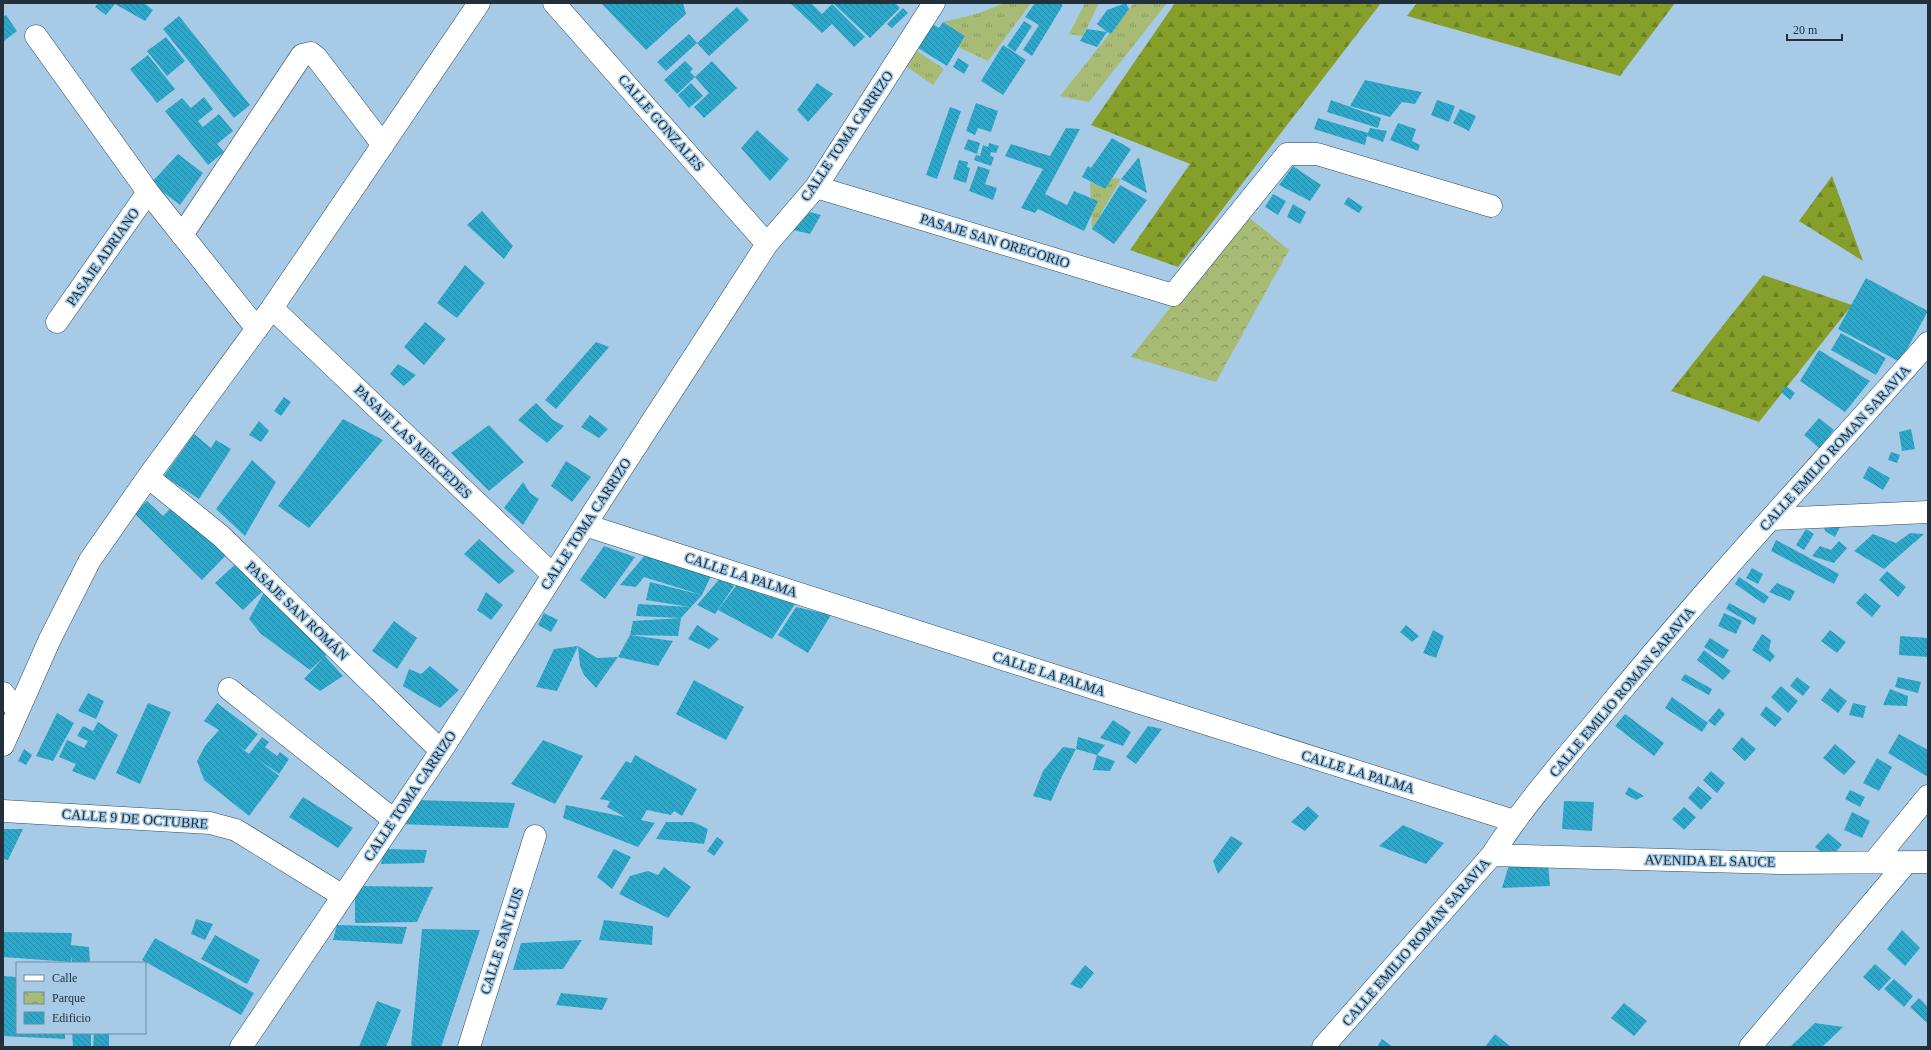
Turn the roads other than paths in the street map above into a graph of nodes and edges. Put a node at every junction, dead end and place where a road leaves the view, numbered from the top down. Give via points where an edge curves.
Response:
1 (479, 3) edge
2 (554, 3) edge
3 (934, 3) edge
4 (36, 36) dead end
5 (383, 145) junction
6 (816, 187) junction
7 (148, 192) junction
8 (1491, 206) dead end
9 (182, 235) junction
10 (767, 244) junction
11 (272, 308) junction
12 (57, 322) dead end
13 (257, 329) junction
14 (1928, 343) edge
15 (148, 477) junction
16 (1925, 508) edge
17 (1772, 519) junction
18 (585, 525) junction
19 (553, 575) junction
20 (229, 689) dead end
21 (3, 693) edge
22 (18, 711) junction
23 (3, 745) edge
24 (441, 751) junction
25 (1928, 796) edge
26 (3, 812) edge
27 (394, 820) junction
28 (1514, 821) junction
29 (535, 836) dead end
30 (1492, 855) junction
31 (1874, 862) junction
32 (1918, 862) edge
33 (343, 896) junction
34 (241, 1047) edge
35 (469, 1047) edge
36 (1323, 1047) edge
37 (1750, 1047) edge

1 - 5 street
2 - 10 street, CALLE GONZALES
3 - 6 street, CALLE TOMA CARRIZO
4 - 7 street
5 - 9 street via 316,57 311,53 302,55
5 - 11 street
6 - 8 street, PASAJE SAN OREGORIO via 1173,295 1287,154 1317,154
6 - 10 street, CALLE TOMA CARRIZO
7 - 9 street
7 - 12 street, PASAJE ADRIANO
9 - 13 street
10 - 18 street, CALLE TOMA CARRIZO
11 - 13 street
11 - 19 street, PASAJE LAS MERCEDES
13 - 15 street
14 - 17 street, CALLE EMILIO ROMAN SARAVIA
15 - 22 street via 90,560 50,639
15 - 24 street, PASAJE SAN ROMÁN via 221,536
16 - 17 street
17 - 28 street, CALLE EMILIO ROMAN SARAVIA via 1670,633
18 - 19 street, CALLE TOMA CARRIZO
18 - 28 street, CALLE LA PALMA
19 - 24 street, CALLE TOMA CARRIZO
20 - 27 street
21 - 22 street
22 - 23 street
24 - 27 street, CALLE TOMA CARRIZO
25 - 31 street
26 - 33 street, CALLE 9 DE OCTUBRE via 210,823 236,830
27 - 33 street, CALLE TOMA CARRIZO
28 - 30 street, CALLE EMILIO ROMAN SARAVIA
29 - 35 street, CALLE SAN LUIS
30 - 31 street, AVENIDA EL SAUCE via 1774,863
30 - 36 street, CALLE EMILIO ROMAN SARAVIA
31 - 32 street, AVENIDA EL SAUCE
32 - 37 street
33 - 34 street, CALLE TOMA CARRIZO

